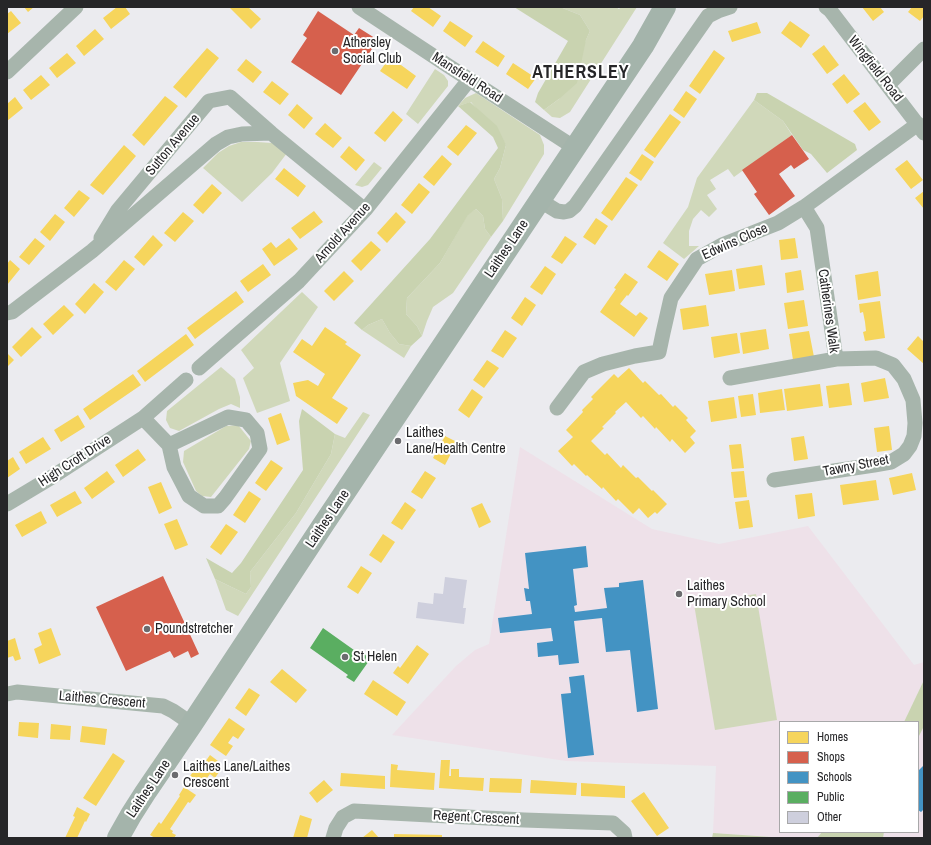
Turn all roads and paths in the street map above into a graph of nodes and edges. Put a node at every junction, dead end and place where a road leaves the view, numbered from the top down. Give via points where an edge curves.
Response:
1 (76, 7) edge
2 (359, 7) edge
3 (665, 7) edge
4 (730, 7) edge
5 (826, 7) edge
6 (924, 49) edge
7 (7, 72) edge
8 (469, 80) junction
9 (888, 85) junction
10 (921, 128) edge
11 (272, 133) junction
12 (574, 148) junction
13 (540, 200) junction
14 (804, 207) junction
15 (365, 210) junction
16 (92, 252) junction
17 (7, 313) edge
18 (836, 359) junction
19 (199, 368) dead end
20 (730, 378) dead end
21 (186, 380) dead end
22 (557, 408) dead end
23 (143, 418) junction
24 (920, 424) edge
25 (169, 445) junction
26 (774, 480) dead end
27 (7, 504) edge
28 (7, 694) edge
29 (192, 724) junction
30 (118, 838) edge
31 (333, 838) edge
32 (625, 838) edge

1 - 7 street
2 - 8 street, Mansfield Road
3 - 12 main road, Laithes Lane
4 - 13 street via 708,16 575,206 569,211 557,211
5 - 9 street, Wingfield Road
6 - 9 street
8 - 12 street, Mansfield Road
8 - 15 street, Arnold Avenue
9 - 10 street, Wingfield Road
10 - 14 street, Edwins Close
11 - 15 street, Sutton Avenue
11 - 16 street, Sutton Avenue via 242,134 228,137 216,144
11 - 16 street, Sutton Avenue via 230,97 210,101 118,210
12 - 13 main road, Laithes Lane
13 - 29 main road, Laithes Lane
14 - 18 street, Catherines Walk via 817,228
14 - 22 street, Edwins Close via 778,223 722,245 697,259 671,298 659,352 602,364 584,372
15 - 19 street, Arnold Avenue via 299,281
16 - 17 street, Sutton Avenue via 12,312
18 - 20 street, Catherines Walk
18 - 24 street, Tawny Street via 876,358 893,365 904,378
21 - 23 street, High Croft Drive
23 - 25 street
23 - 27 street, High Croft Drive
24 - 26 street, Tawny Street via 904,454 891,462
25 - 25 street via 174,466 189,496 204,506 218,506 226,498 260,449 257,433 246,420 228,417
28 - 29 street, Laithes Crescent via 17,692 163,706
29 - 30 main road, Laithes Lane
31 - 32 street, Regent Crescent via 343,817 354,812 613,823 624,833

